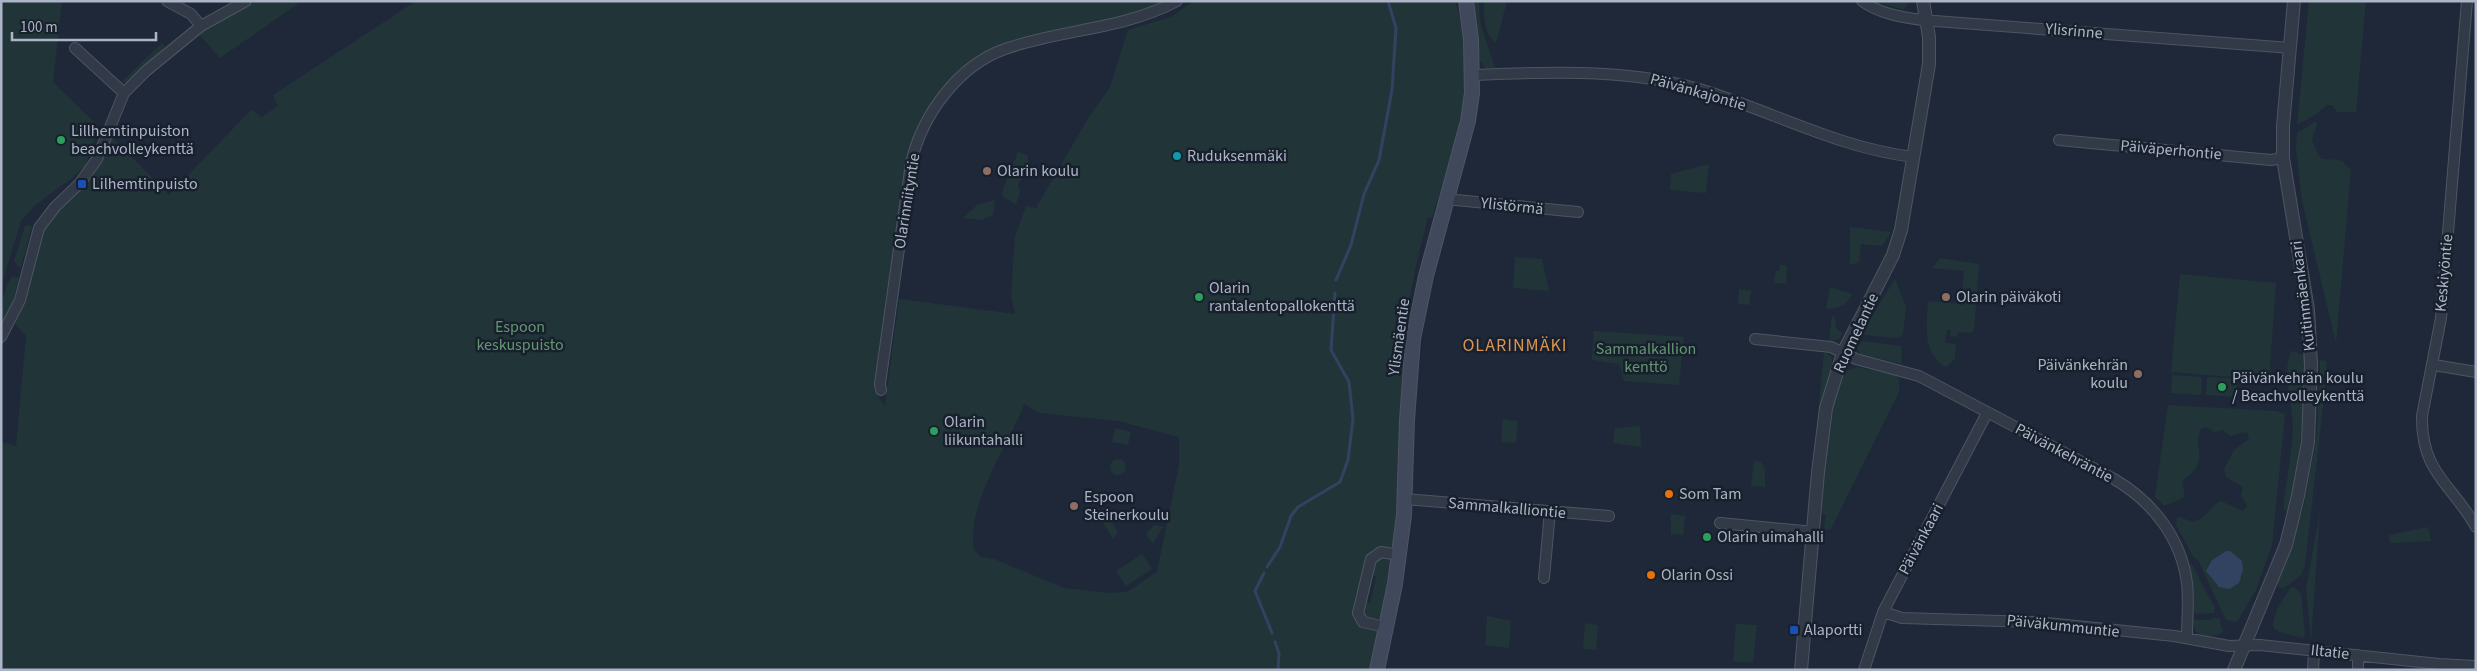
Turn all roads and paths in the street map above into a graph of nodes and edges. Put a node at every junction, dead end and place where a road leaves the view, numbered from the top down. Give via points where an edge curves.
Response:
1 (167, 1) edge
2 (246, 1) edge
3 (1177, 1) edge
4 (1862, 1) edge
5 (1923, 1) edge
6 (2294, 1) edge
7 (2467, 1) edge
8 (1465, 5) edge
9 (1927, 20) junction
10 (201, 26) junction
11 (75, 48) dead end
12 (2290, 48) junction
13 (1473, 75) junction
14 (124, 93) junction
15 (2058, 140) dead end
16 (1914, 157) junction
17 (2283, 158) junction
18 (1446, 199) junction
19 (1578, 212) dead end
20 (1, 337) edge
21 (1755, 339) dead end
22 (1843, 353) junction
23 (2434, 365) junction
24 (2476, 372) edge
25 (881, 390) dead end
26 (1988, 413) junction
27 (1405, 499) junction
28 (1550, 511) junction
29 (1609, 516) dead end
30 (1720, 523) dead end
31 (2476, 527) edge
32 (1814, 532) junction
33 (1399, 555) junction
34 (1544, 578) dead end
35 (1883, 612) junction
36 (1385, 627) junction
37 (2187, 638) junction
38 (2244, 646) junction
39 (2314, 651) junction
40 (2358, 655) junction
41 (2476, 666) edge
42 (1376, 670) edge
43 (1801, 670) edge
44 (1864, 670) edge
45 (2234, 670) edge
46 (2313, 670) edge
47 (2358, 670) edge

1 - 10 street via 190,14
2 - 10 street
3 - 25 street, Olarinniityntie via 1135,20 1002,50 967,72 940,101 918,141 911,163
4 - 9 street, Ylisrinne via 1894,15
5 - 9 street, Ruomelantie
6 - 12 street, Kuitinmäenkaari
7 - 23 street, Keskiyöntie via 2441,318
8 - 13 main road, Ylismäentie
9 - 12 street, Ylisrinne
9 - 16 street, Ruomelantie via 1929,64
10 - 14 street
11 - 14 street
12 - 17 street, Kuitinmäenkaari
13 - 16 street, Päivänkajontie via 1610,74 1660,80 1709,92 1875,151
13 - 18 main road, Ylismäentie via 1468,121
14 - 20 street via 97,160 38,228 20,300
15 - 17 street, Päiväperhontie via 2271,160
16 - 22 street, Ruomelantie via 1897,244
17 - 38 street, Kuitinmäenkaari via 2309,330 2308,442 2286,545
18 - 19 street, Ylistörmä
18 - 27 main road, Ylismäentie via 1414,339
21 - 22 street, Päivänkehräntie via 1823,346
22 - 26 street, Päivänkehräntie via 1918,376
22 - 32 street, Ruomelantie via 1824,420
23 - 24 street
23 - 31 street, Keskiyöntie via 2422,416 2424,442 2437,476
26 - 35 street, Päivänkaari
26 - 37 street, Päivänkehräntie via 2114,479 2146,502 2163,522 2183,564 2187,584
27 - 28 street, Sammalkalliontie
27 - 33 main road, Ylismäentie
28 - 29 street, Sammalkalliontie
28 - 34 street
30 - 32 street
32 - 43 street, Ruomelantie
33 - 36 main road, Ylismäentie
33 - 36 street via 1381,552 1371,559 1358,613 1363,622
35 - 37 street, Päiväkummuntie via 1902,618 2037,622
35 - 44 street, Päivänkaari
36 - 42 main road, Ylismäentie
37 - 38 street, Päiväkummuntie
38 - 39 street, Iltatie
38 - 45 street, Kuitinmäenkaari
39 - 40 street, Iltatie
39 - 46 street
40 - 41 street, Iltatie
40 - 47 street

